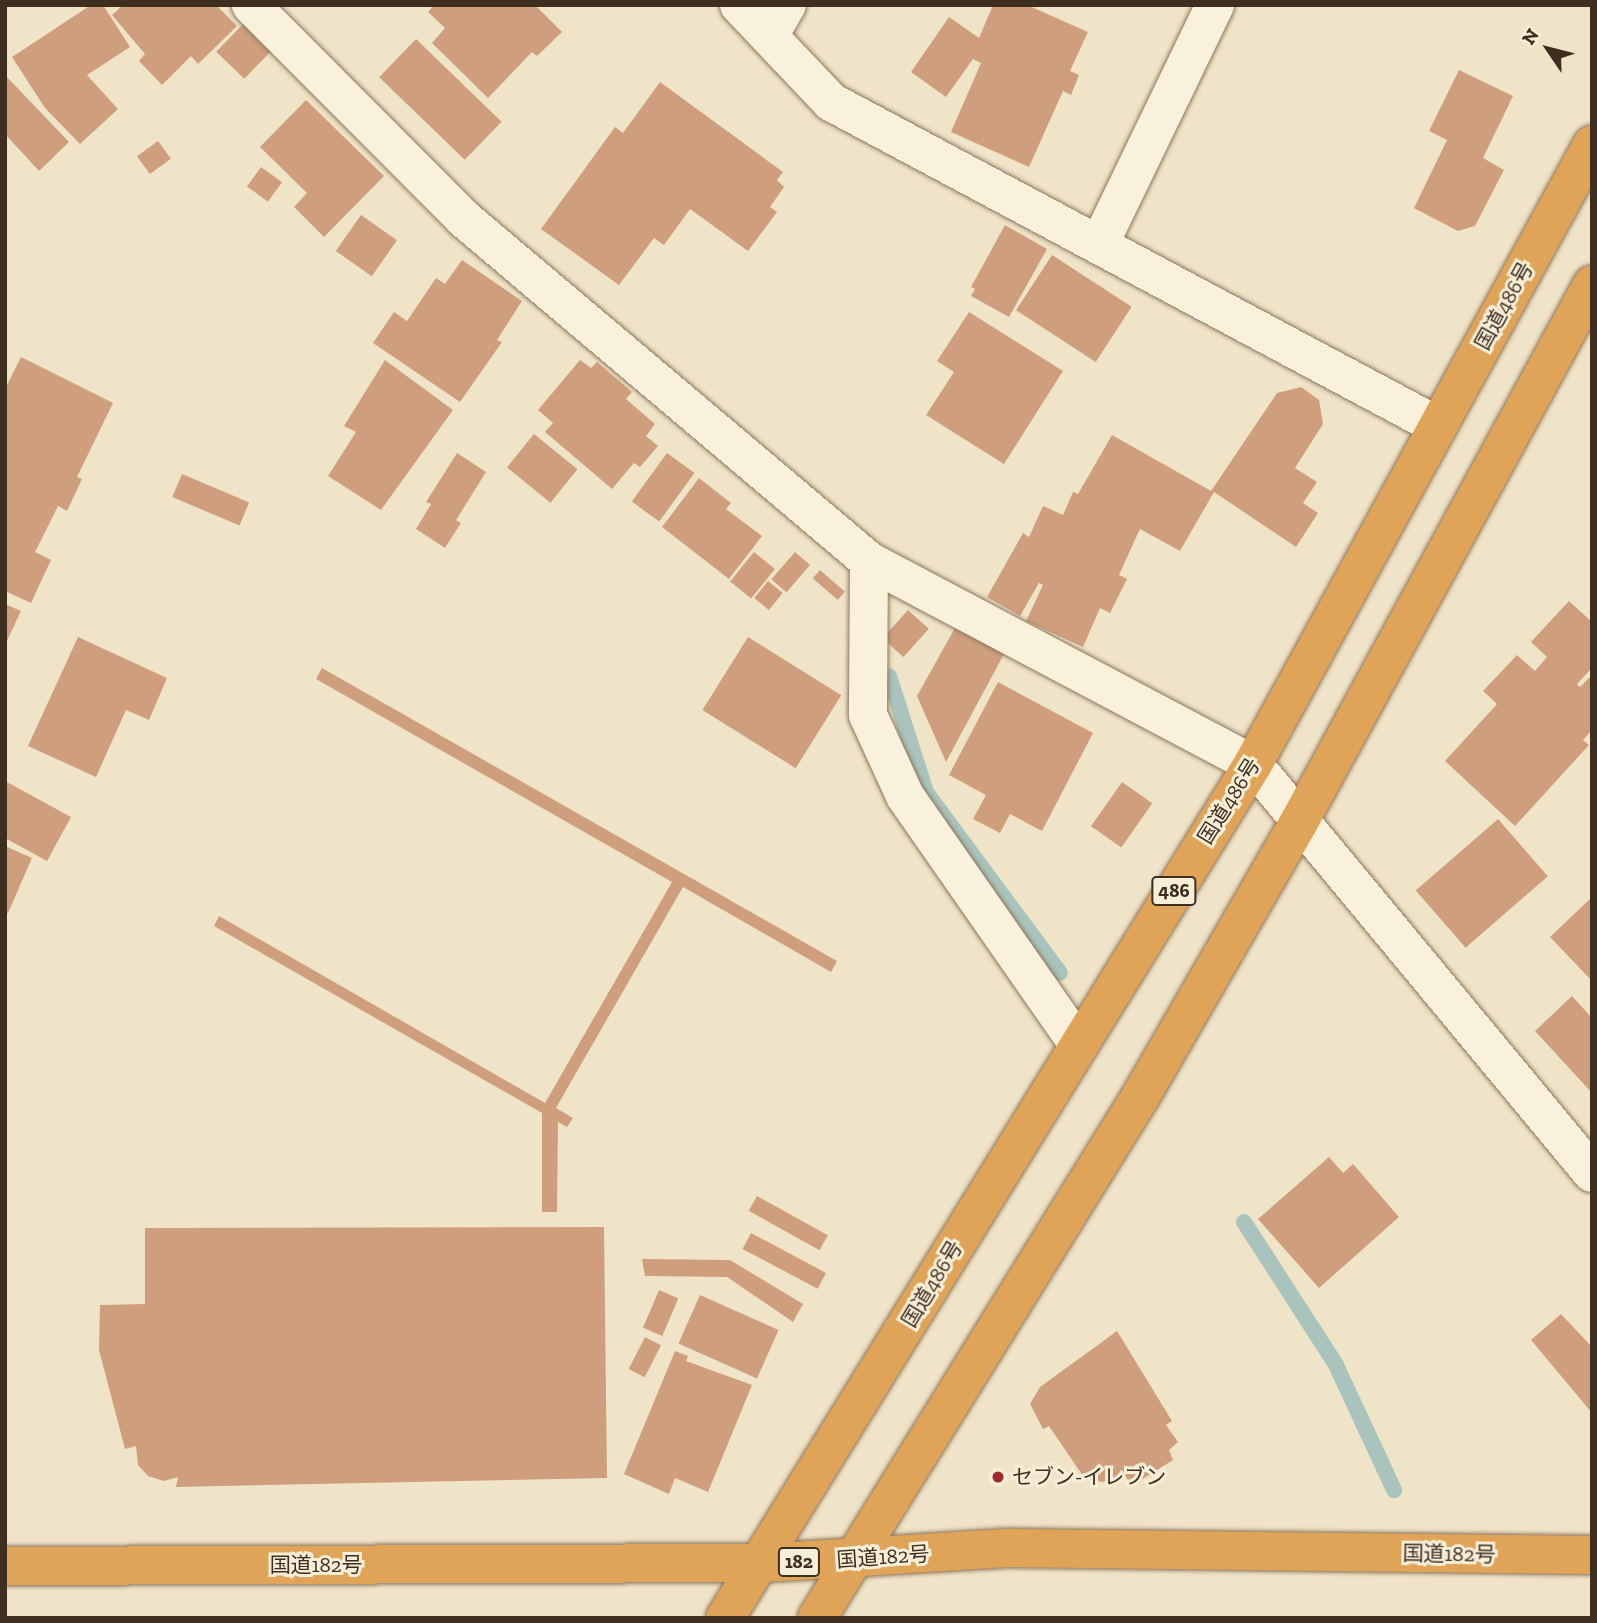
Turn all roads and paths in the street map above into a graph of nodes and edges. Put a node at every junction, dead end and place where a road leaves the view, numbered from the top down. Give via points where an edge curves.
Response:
1 (250, 5) edge
2 (739, 5) edge
3 (1215, 5) edge
4 (778, 21) edge
5 (1592, 145) edge
6 (1099, 245) junction
7 (1592, 285) edge
8 (1438, 426) junction
9 (869, 561) junction
10 (1254, 764) junction
11 (1299, 822) junction
12 (1077, 1044) junction
13 (1592, 1173) edge
14 (1592, 1555) edge
15 (856, 1560) junction
16 (762, 1563) junction
17 (5, 1566) edge
18 (725, 1618) edge
19 (817, 1618) edge

1 - 9 street via 463,218
2 - 4 street
3 - 6 street
4 - 6 street via 831,102
5 - 8 highway, 国道486号 / 486
6 - 8 street
7 - 11 highway
8 - 10 highway, 国道486号 / 486
9 - 10 street
9 - 12 street via 868,715 905,796
10 - 11 street
10 - 12 highway, 国道486号 / 486
11 - 13 street
11 - 15 highway via 1142,1094
12 - 16 highway, 国道486号 / 486
14 - 15 highway, 国道182号 / 182 via 1008,1548
15 - 16 highway, 国道182号 / 182
15 - 19 highway
16 - 17 highway, 国道182号 / 182
16 - 18 highway, 国道486号 / 486

